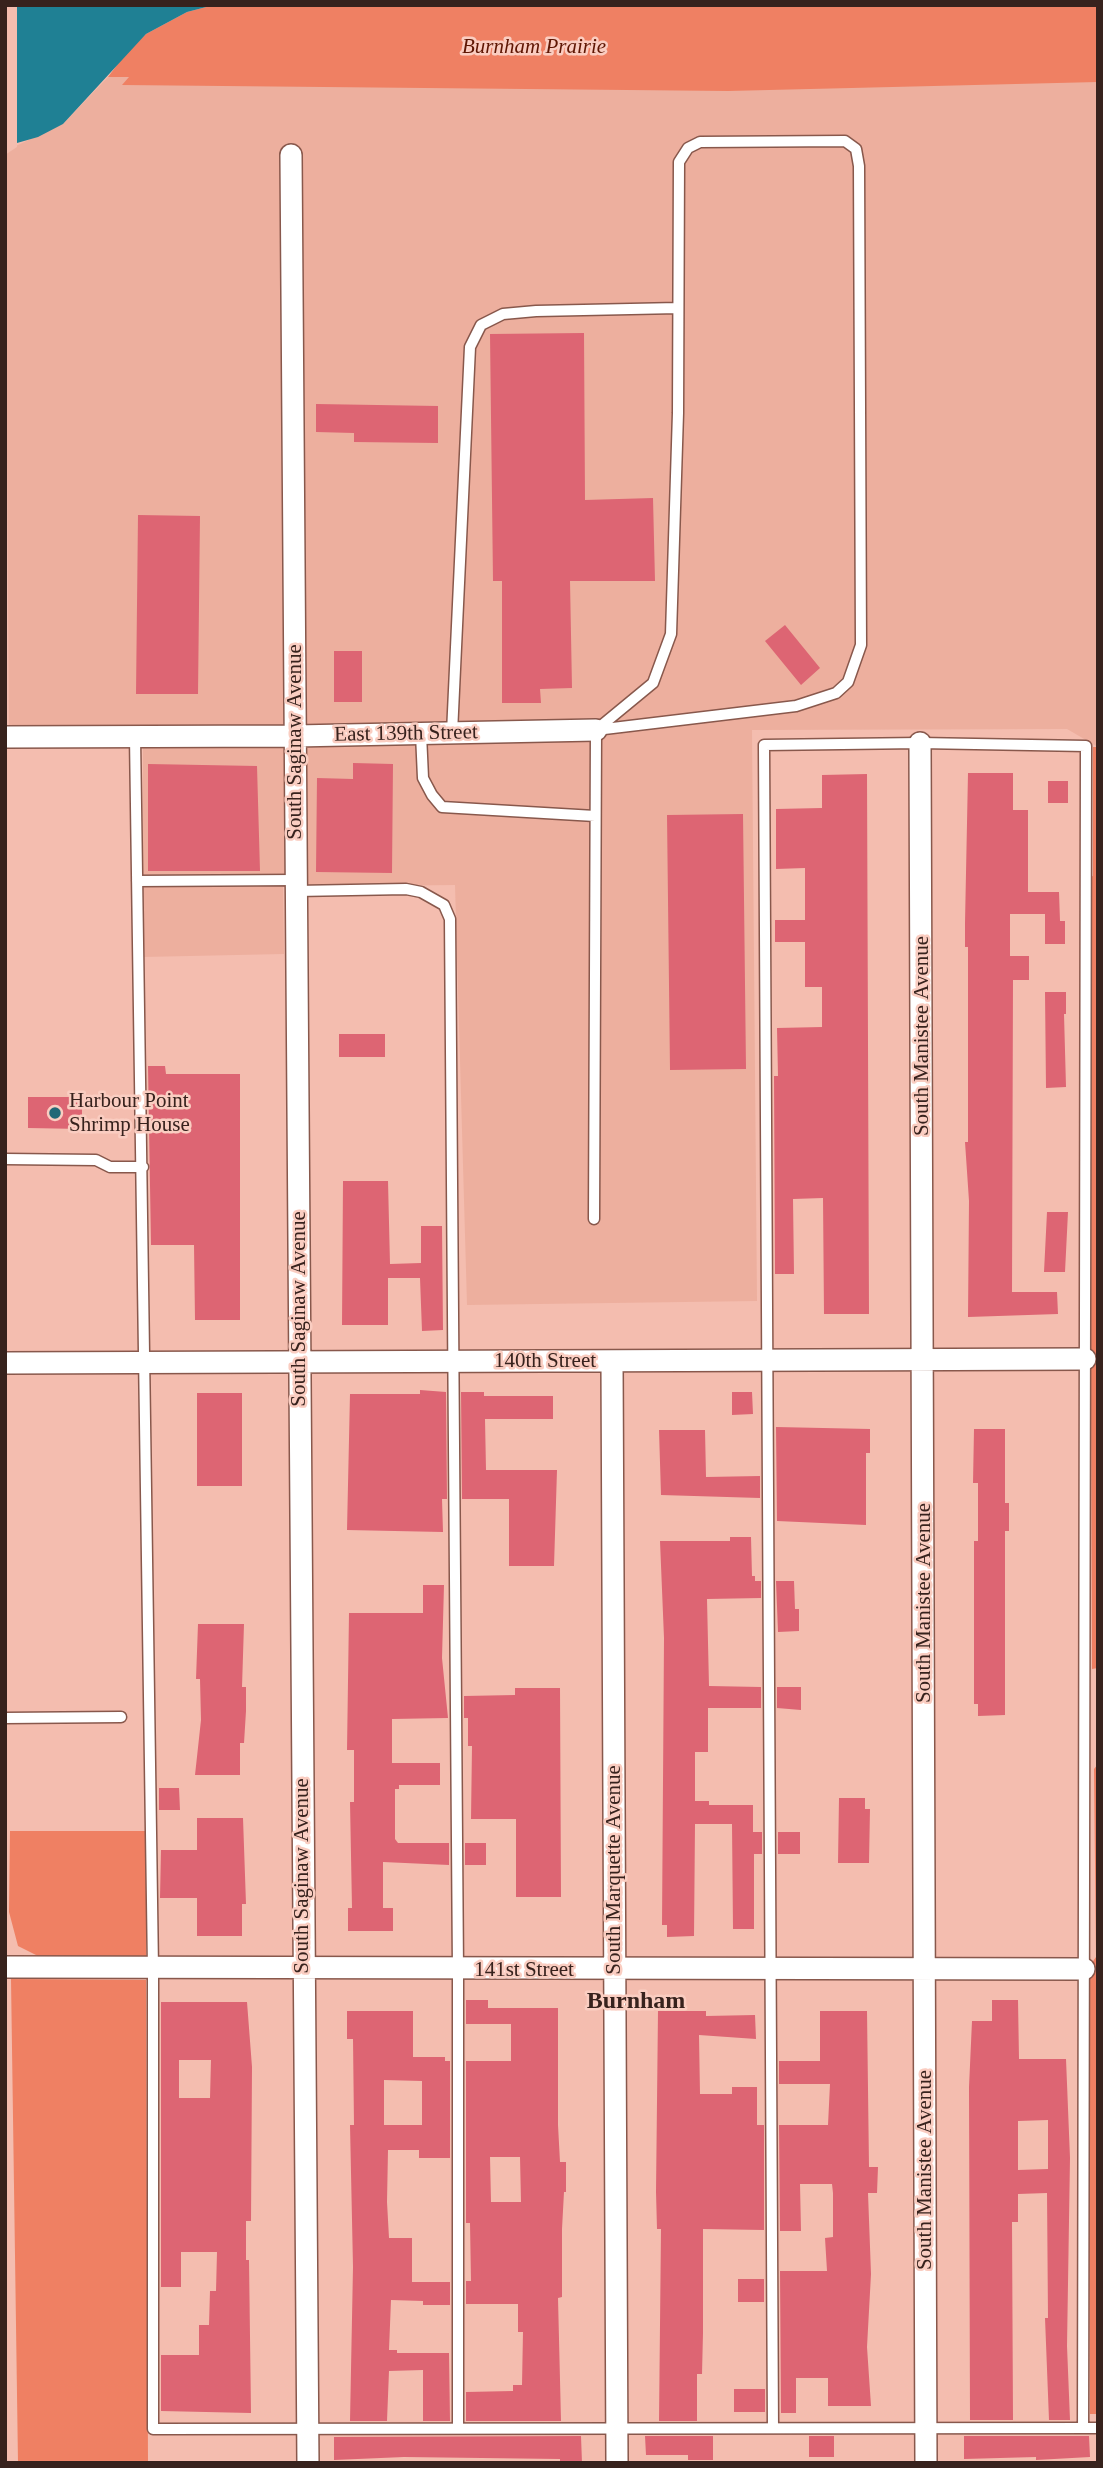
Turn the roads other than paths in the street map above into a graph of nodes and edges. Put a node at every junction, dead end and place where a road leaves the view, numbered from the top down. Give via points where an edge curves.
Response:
1 (291, 155) dead end
2 (678, 308) junction
3 (596, 730) junction
4 (452, 733) junction
5 (421, 734) junction
6 (295, 736) junction
7 (5, 737) edge
8 (135, 737) junction
9 (920, 743) junction
10 (1092, 774) edge
11 (595, 816) junction
12 (137, 881) junction
13 (296, 886) junction
14 (5, 1159) edge
15 (143, 1167) junction
16 (594, 1219) dead end
17 (923, 1359) junction
18 (1085, 1359) junction
19 (767, 1360) junction
20 (612, 1361) junction
21 (455, 1362) junction
22 (5, 1363) edge
23 (299, 1363) junction
24 (147, 1364) junction
25 (121, 1717) dead end
26 (5, 1718) edge
27 (5, 1967) edge
28 (153, 1969) junction
29 (458, 1969) junction
30 (614, 1969) junction
31 (770, 1969) junction
32 (925, 1969) junction
33 (1084, 1969) junction
34 (302, 1970) junction
35 (458, 2428) junction
36 (617, 2428) junction
37 (773, 2428) junction
38 (926, 2428) junction
39 (1083, 2428) junction
40 (1098, 2428) edge
41 (307, 2429) junction
42 (307, 2463) edge
43 (617, 2463) edge
44 (926, 2463) edge

1 - 6 street, South Saginaw Avenue
2 - 3 lane via 671,634 653,683
2 - 3 lane via 679,162 688,148 700,142 845,141 856,149 861,645 848,682 836,693 796,706
2 - 4 lane via 536,311 503,314 481,325 470,346
3 - 4 street, East 139th Street
3 - 11 lane
4 - 5 street, East 139th Street
5 - 6 street, East 139th Street
5 - 11 lane via 423,778 442,807
6 - 8 street, East 139th Street
6 - 13 street, South Saginaw Avenue
7 - 8 street, East 139th Street
8 - 12 lane
9 - 10 lane via 1086,746
9 - 17 street, South Manistee Avenue
9 - 19 lane via 764,744
10 - 18 lane
11 - 16 lane
12 - 13 lane
12 - 15 lane
13 - 21 lane via 421,892 444,905 450,919
13 - 23 street, South Saginaw Avenue
14 - 15 lane via 96,1160 110,1167
15 - 24 lane
17 - 18 street, 140th Street
17 - 19 street, 140th Street
17 - 32 street, South Manistee Avenue
18 - 33 lane
19 - 20 street, 140th Street
19 - 31 lane
20 - 21 street, 140th Street
20 - 30 street, South Marquette Avenue
21 - 23 street, 140th Street
21 - 29 lane
22 - 24 street, 140th Street
23 - 24 street, 140th Street
23 - 34 street, South Saginaw Avenue
24 - 28 lane
25 - 26 lane
27 - 28 street, 141st Street
28 - 34 street, 141st Street
28 - 41 lane via 153,2429
29 - 30 street, 141st Street
29 - 34 street, 141st Street
29 - 35 lane
30 - 31 street, 141st Street
30 - 36 street, South Marquette Avenue
31 - 32 street, 141st Street
31 - 37 lane
32 - 33 street, 141st Street
32 - 38 street, South Manistee Avenue
33 - 39 lane
34 - 41 street, South Saginaw Avenue
35 - 36 lane
35 - 41 lane
36 - 37 lane
36 - 43 street, South Marquette Avenue
37 - 38 lane
38 - 39 lane
38 - 44 street, South Manistee Avenue
39 - 40 lane
41 - 42 street, South Saginaw Avenue

